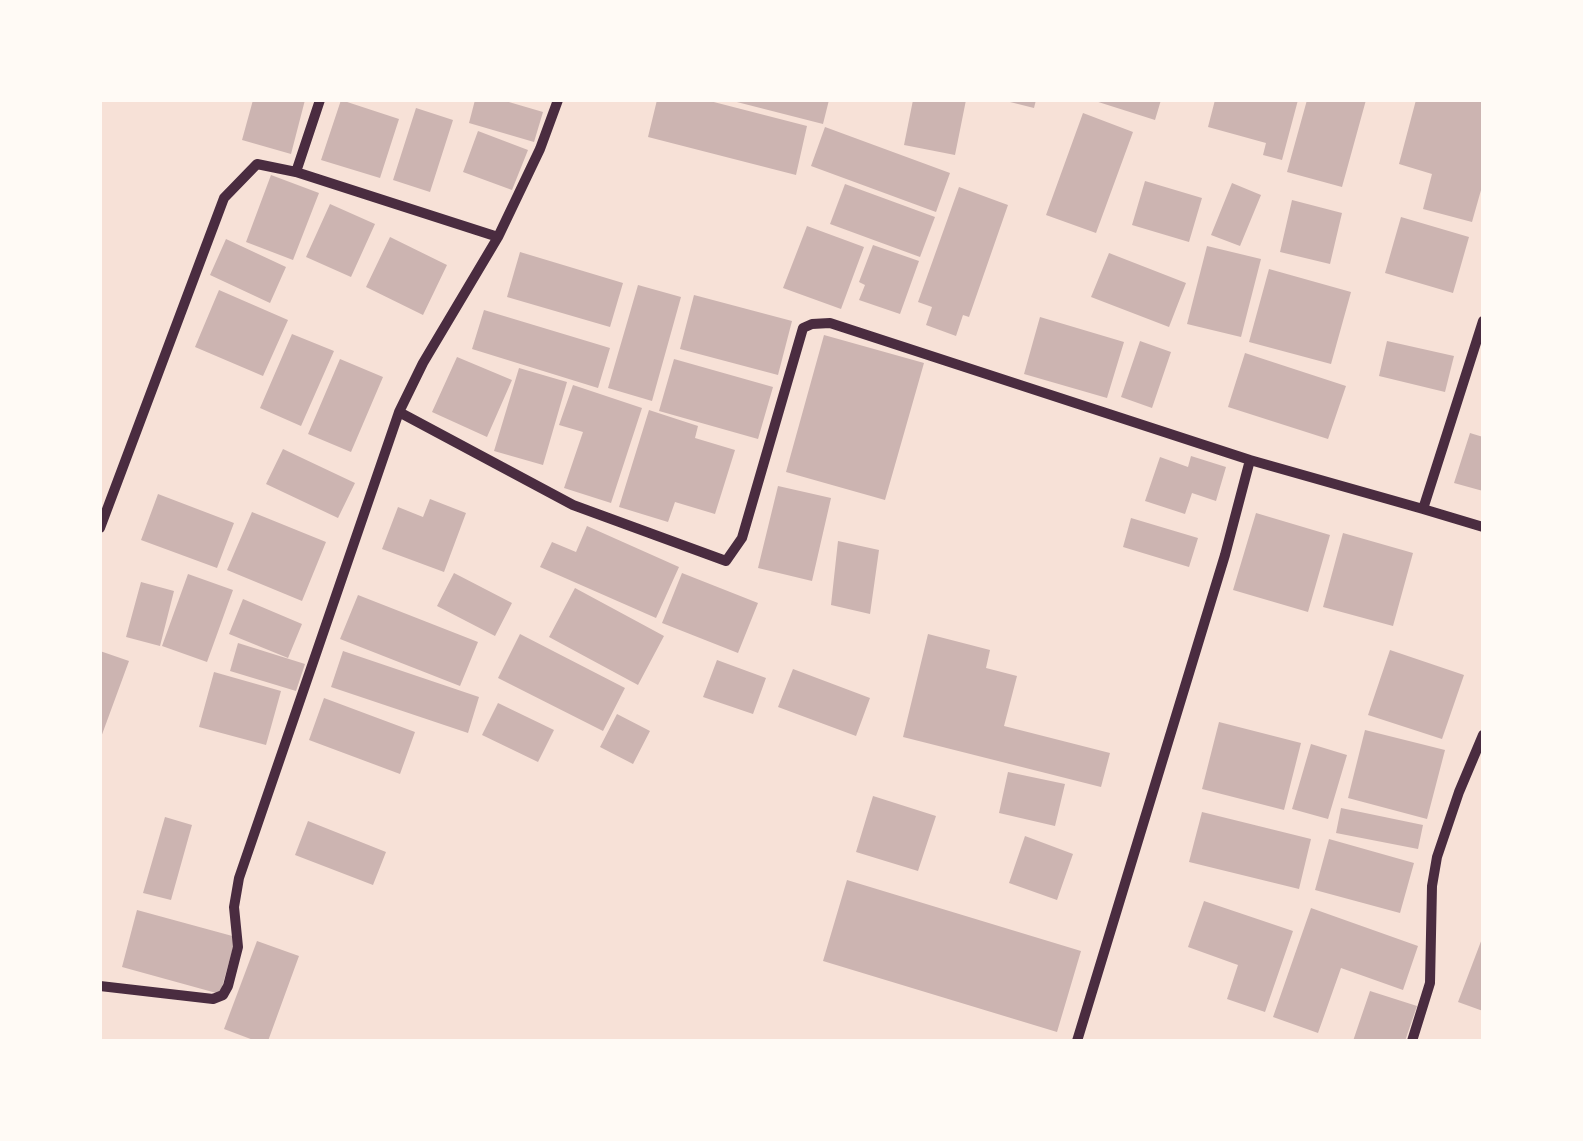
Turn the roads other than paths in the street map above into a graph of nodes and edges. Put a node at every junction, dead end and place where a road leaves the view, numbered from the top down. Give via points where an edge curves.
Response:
1 (320, 100) edge
2 (558, 100) edge
3 (296, 172) junction
4 (498, 236) junction
5 (1483, 321) edge
6 (399, 412) junction
7 (1250, 460) junction
8 (1423, 509) junction
9 (1483, 527) edge
10 (100, 528) edge
11 (1483, 735) edge
12 (100, 986) edge
13 (1077, 1041) edge
14 (1412, 1041) edge

1 - 3 street
2 - 4 street
3 - 4 street
3 - 10 street via 257,164 224,198
4 - 6 street
5 - 8 street
6 - 7 street via 573,505 726,561 753,505 803,328 820,322
6 - 12 street via 239,878 238,947 228,986 213,1000
7 - 8 street
7 - 13 street
8 - 9 street
11 - 14 street via 1436,857 1430,983

